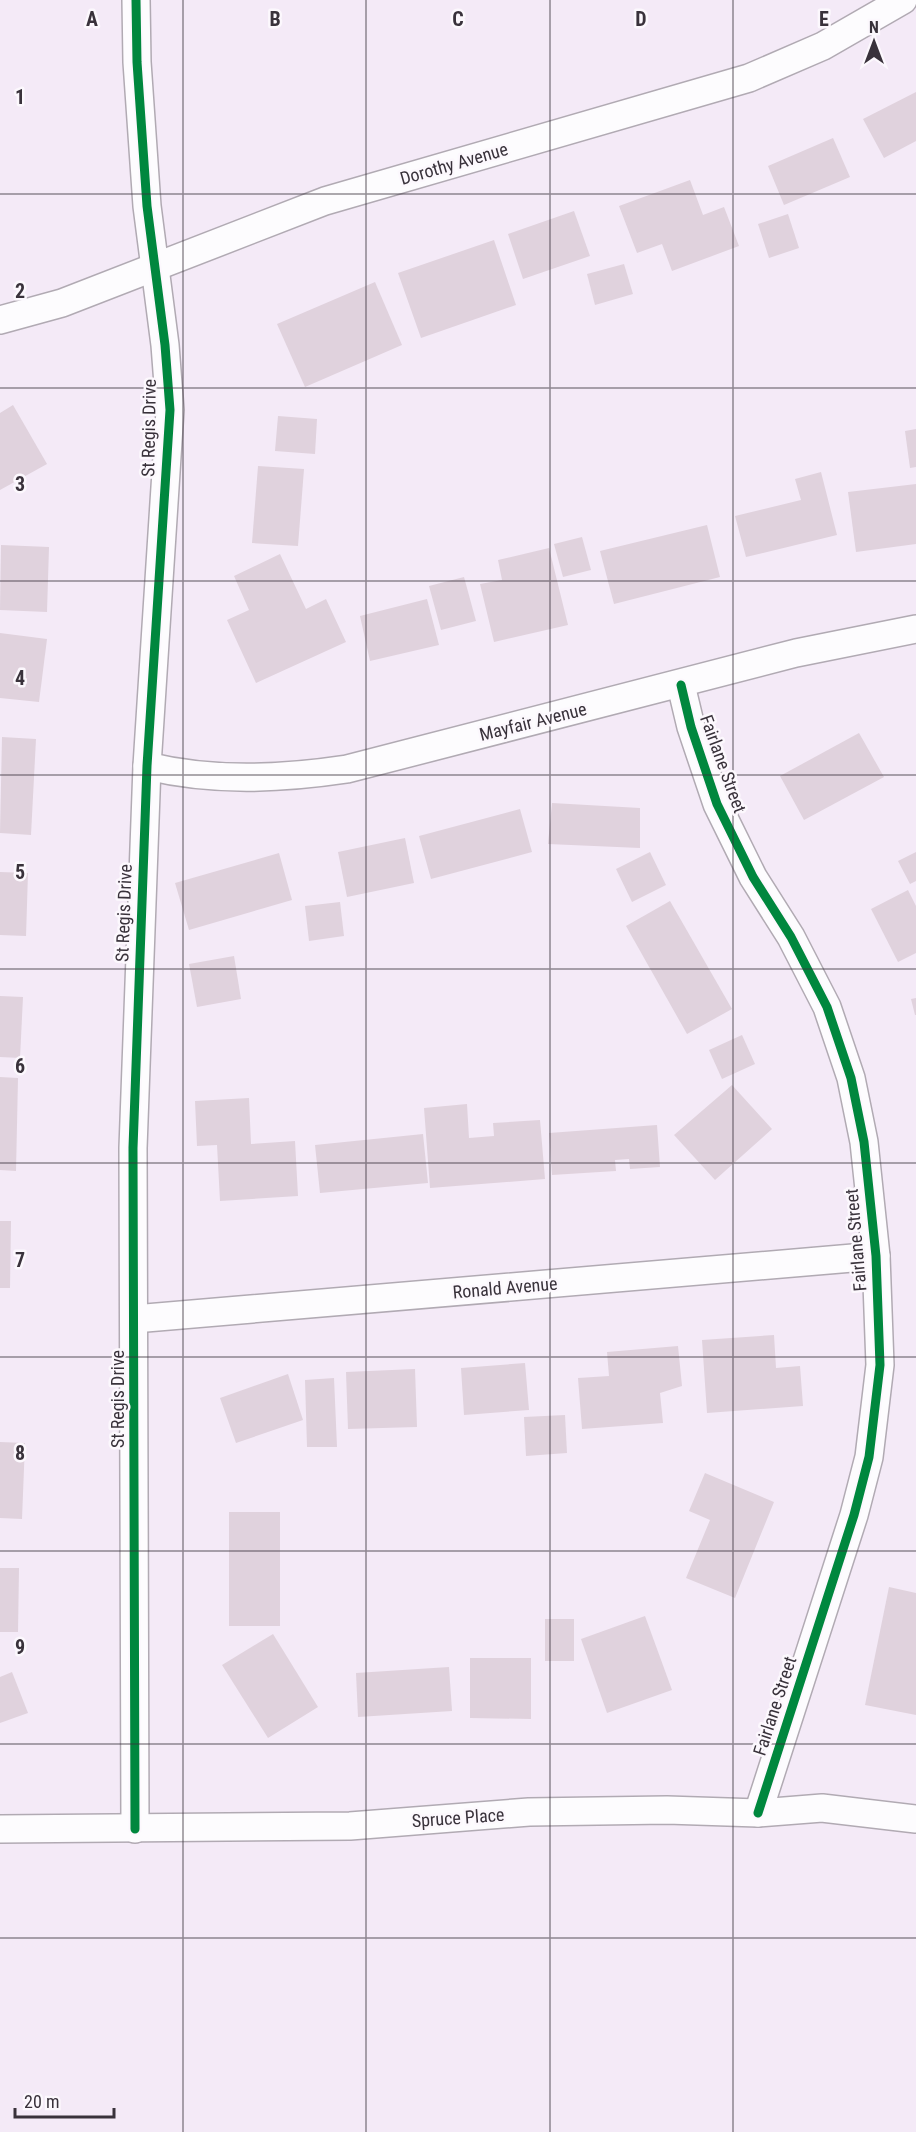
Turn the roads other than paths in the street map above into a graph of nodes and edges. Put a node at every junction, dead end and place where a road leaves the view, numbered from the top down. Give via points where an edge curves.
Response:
1 (136, 0) edge
2 (903, 0) edge
3 (155, 267) junction
4 (0, 320) edge
5 (916, 629) edge
6 (681, 685) junction
7 (147, 766) junction
8 (876, 1256) junction
9 (134, 1319) junction
10 (758, 1813) junction
11 (916, 1819) edge
12 (0, 1829) edge
13 (135, 1829) junction

1 - 3 street, St Regis Drive via 139,86
2 - 3 street, Dorothy Avenue via 823,46 749,78 326,201
3 - 4 street, Dorothy Avenue via 62,303
3 - 7 street, St Regis Drive via 170,410
5 - 6 street, Mayfair Avenue via 796,653
6 - 7 street, Mayfair Avenue via 347,769 288,778 222,778
6 - 8 street, Fairlane Street via 717,804 753,877 791,937 827,1007 851,1077 864,1142
7 - 9 street, St Regis Drive via 133,1148
8 - 9 street, Ronald Avenue
8 - 10 street, Fairlane Street via 880,1365 869,1457 851,1526
9 - 13 street, St Regis Drive
10 - 11 street, Spruce Place via 822,1808
10 - 13 street, Spruce Place via 529,1812 350,1826
12 - 13 street, Spruce Place

